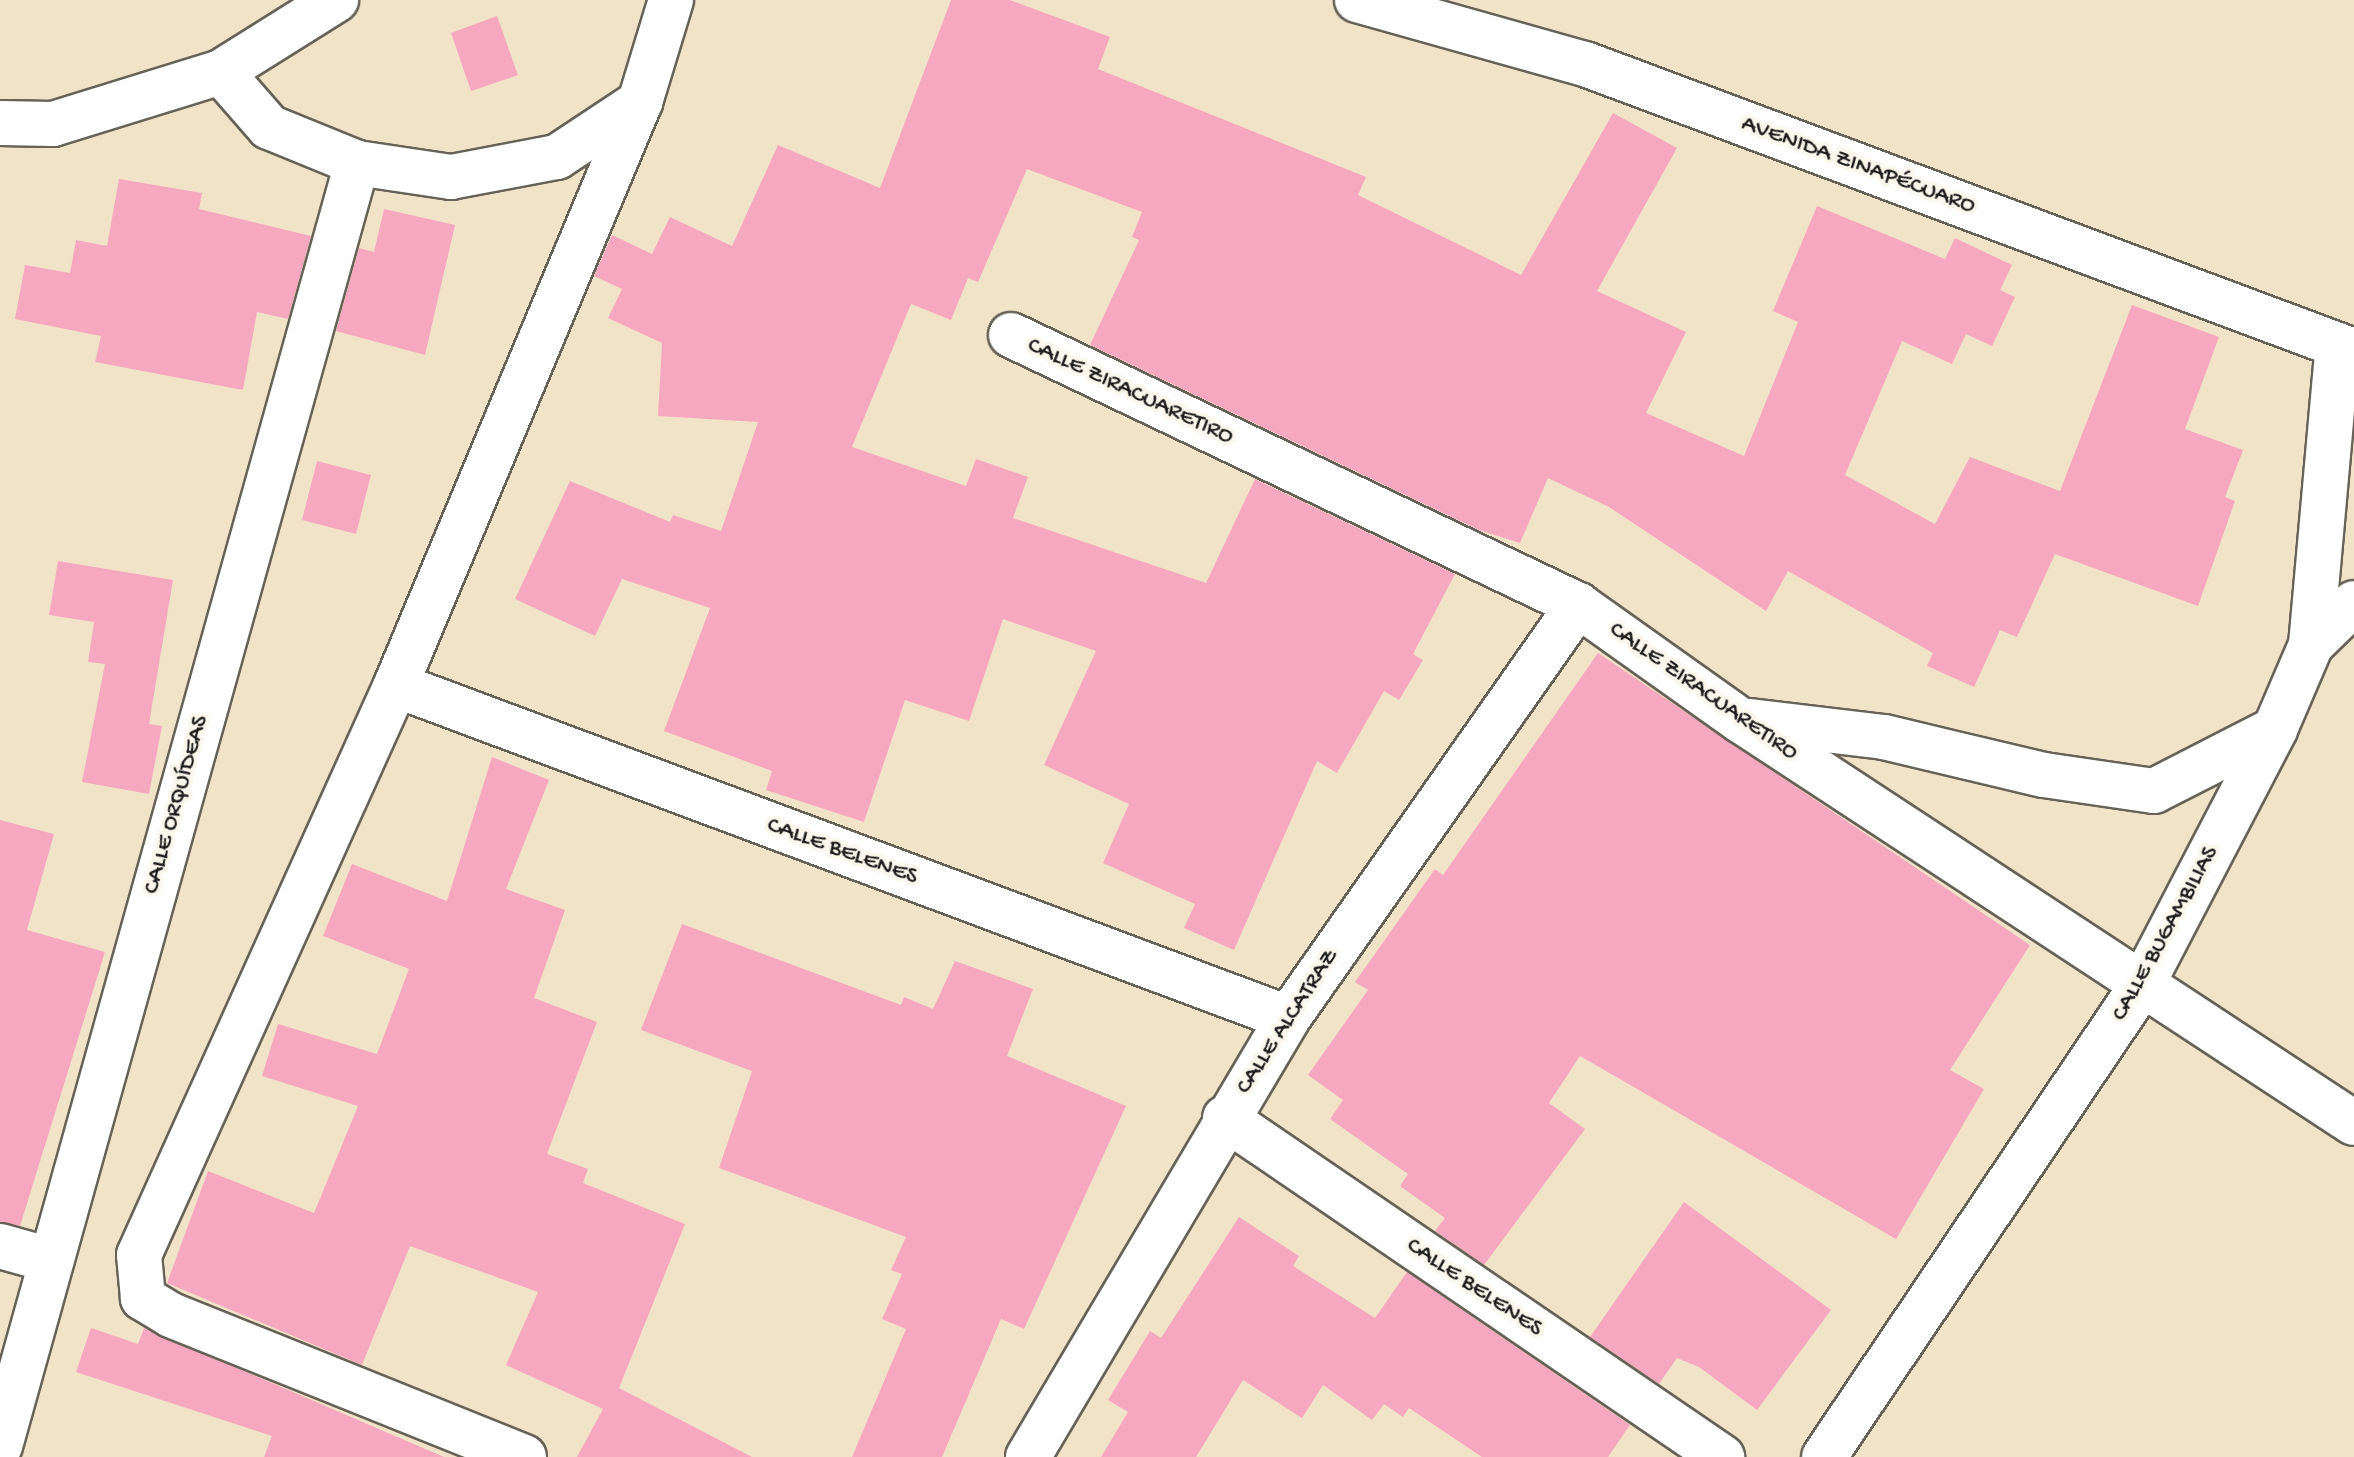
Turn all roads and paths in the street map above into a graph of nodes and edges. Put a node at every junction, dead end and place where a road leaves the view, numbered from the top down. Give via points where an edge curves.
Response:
1 (336, 0) edge
2 (671, 0) edge
3 (1357, 0) edge
4 (221, 72) junction
5 (640, 102) junction
6 (0, 123) edge
7 (357, 163) junction
8 (1011, 335) dead end
9 (2346, 348) edge
10 (2354, 603) edge
11 (1578, 605) junction
12 (2311, 645) junction
13 (396, 685) junction
14 (1740, 720) junction
15 (2275, 729) junction
16 (2142, 985) junction
17 (1288, 1018) junction
18 (1225, 1118) junction
19 (2354, 1123) edge
20 (0, 1246) edge
21 (50, 1260) junction
22 (0, 1446) edge
23 (524, 1457) edge
24 (1028, 1457) edge
25 (1722, 1457) edge
26 (1824, 1457) edge

1 - 4 street
2 - 5 street
3 - 9 street, AVENIDA ZINAPÉCUARO via 1585,64
4 - 6 street via 53,124
4 - 7 street via 269,127
5 - 7 street via 557,157 451,177
5 - 13 street
7 - 21 street, CALLE ORQUÍDEAS
8 - 11 street, CALLE ZIRACUARETIRO
9 - 12 street, CALLE BUGAMBILIAS
10 - 12 street
11 - 14 street, CALLE ZIRACUARETIRO
11 - 17 street, CALLE ALCATRAZ
12 - 15 street, CALLE BUGAMBILIAS
13 - 17 street, CALLE BELENES
13 - 23 street via 139,1255 143,1298
14 - 15 street via 1884,737 2044,775 2154,791
14 - 16 street, CALLE ZIRACUARETIRO
15 - 16 street, CALLE BUGAMBILIAS
16 - 19 street, CALLE ZIRACUARETIRO
16 - 26 street, CALLE BUGAMBILIAS
17 - 18 street, CALLE ALCATRAZ
18 - 24 street, CALLE ALCATRAZ
18 - 25 street, CALLE BELENES
20 - 21 street
21 - 22 street, CALLE ORQUÍDEAS

